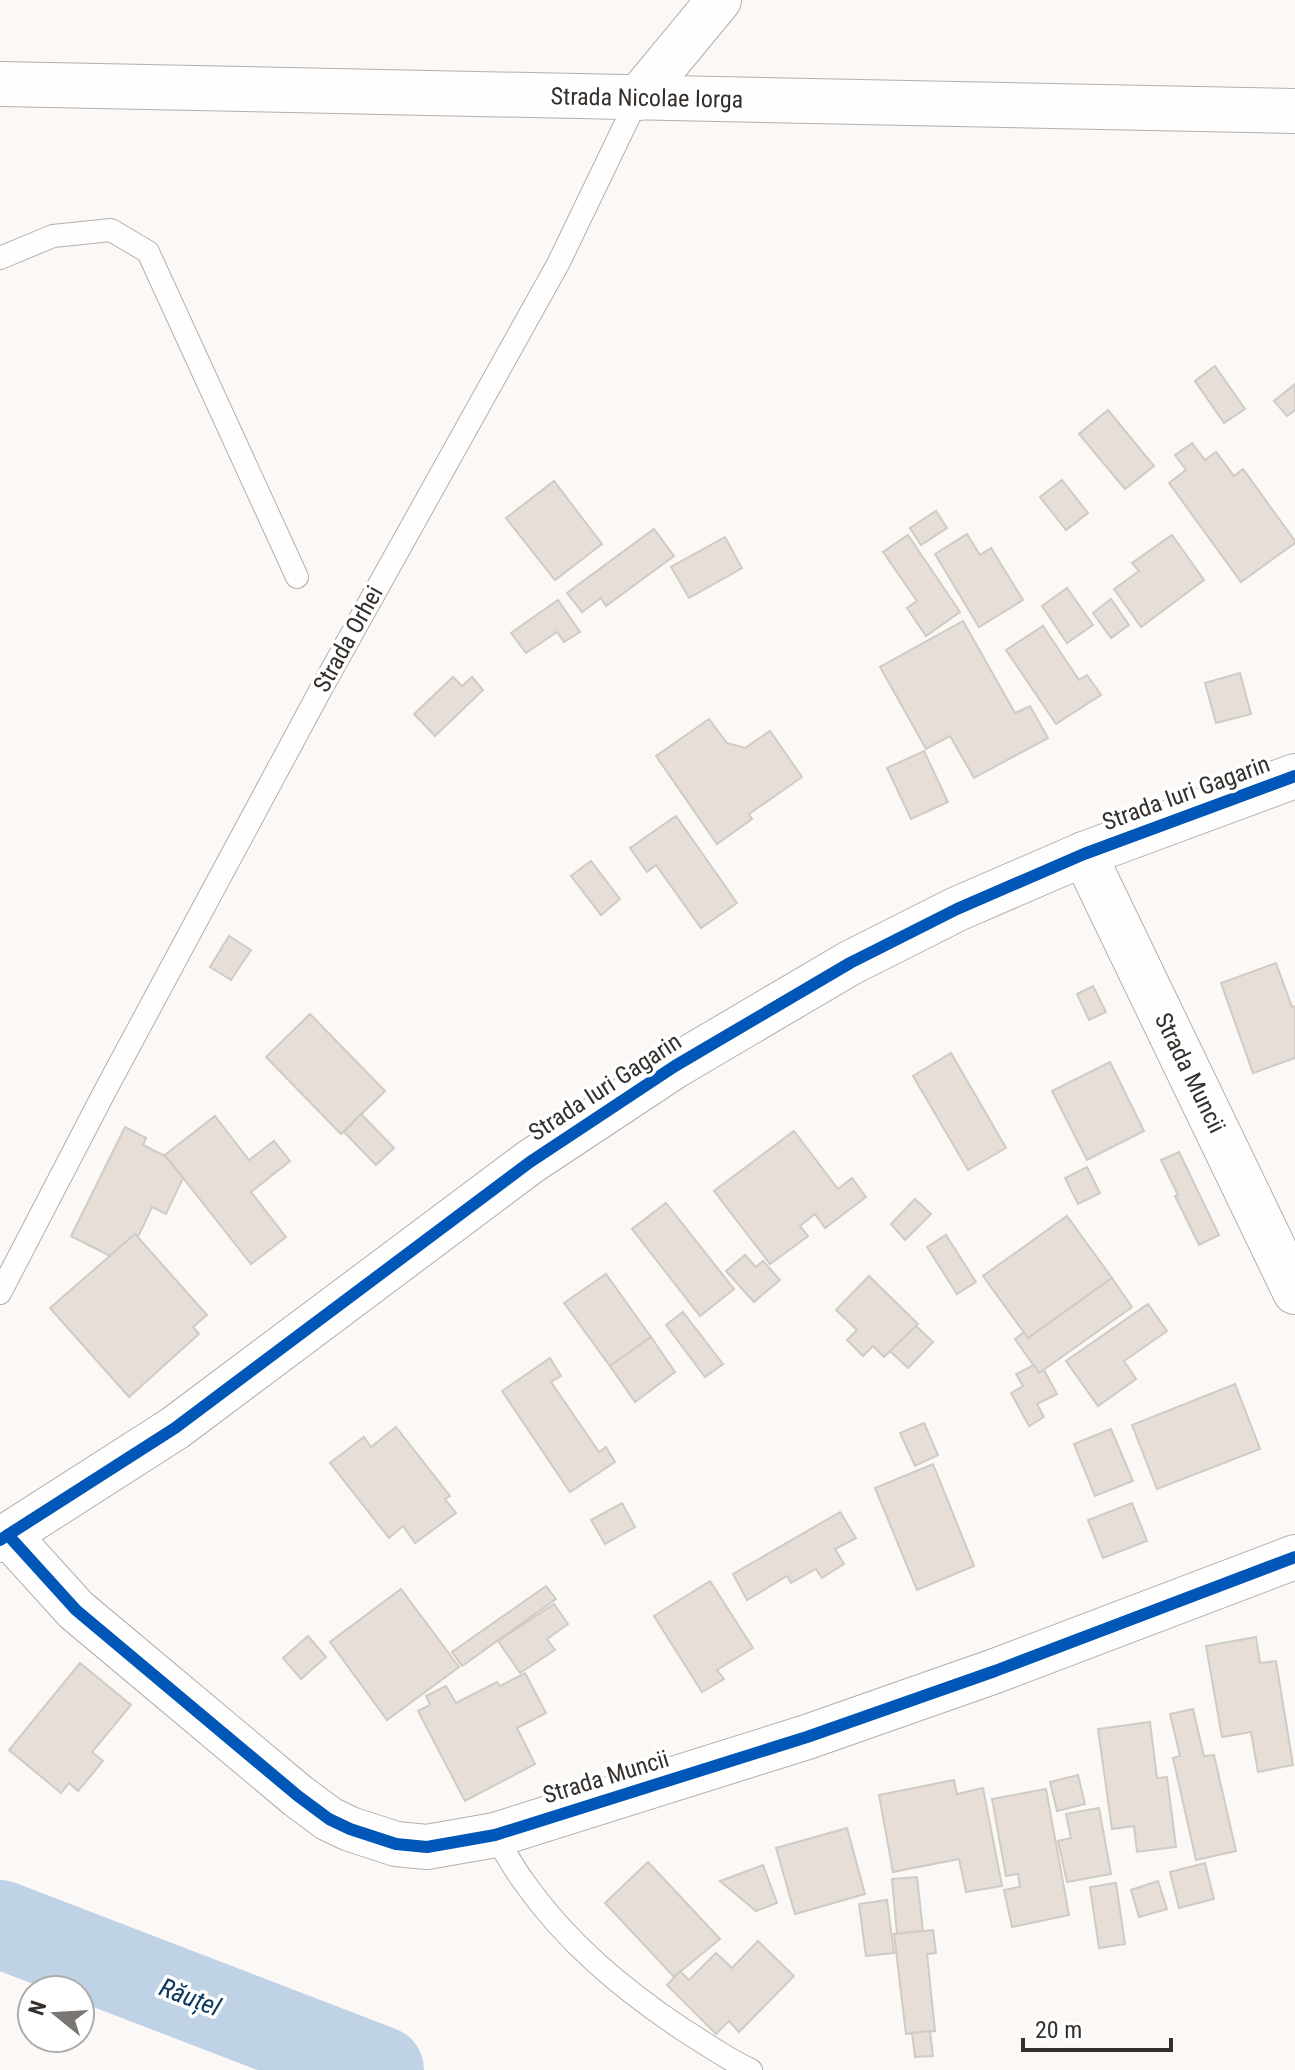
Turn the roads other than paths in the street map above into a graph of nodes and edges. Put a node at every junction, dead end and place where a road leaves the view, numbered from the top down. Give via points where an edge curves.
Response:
1 (719, 0) edge
2 (0, 84) edge
3 (638, 98) junction
4 (1295, 111) edge
5 (0, 258) edge
6 (297, 577) dead end
7 (1295, 776) edge
8 (1084, 854) junction
9 (1295, 1292) edge
10 (0, 1293) edge
11 (4, 1538) edge
12 (1295, 1557) edge
13 (495, 1835) junction
14 (751, 2070) edge

1 - 3 street, Strada Orhei
2 - 3 street, Strada Nicolae Iorga
3 - 4 street, Strada Nicolae Iorga
3 - 10 lane, Strada Orhei via 558,264 321,689
5 - 6 lane via 53,236 111,230 148,252
7 - 8 street, Strada Iuri Gagarin
8 - 9 street, Strada Muncii
8 - 11 street, Strada Iuri Gagarin via 850,963 675,1066 530,1162 175,1428
11 - 13 street, Strada Muncii via 76,1610 329,1819 412,1846
12 - 13 street, Strada Muncii via 807,1737
13 - 14 lane via 523,1882 597,1965 646,2005

